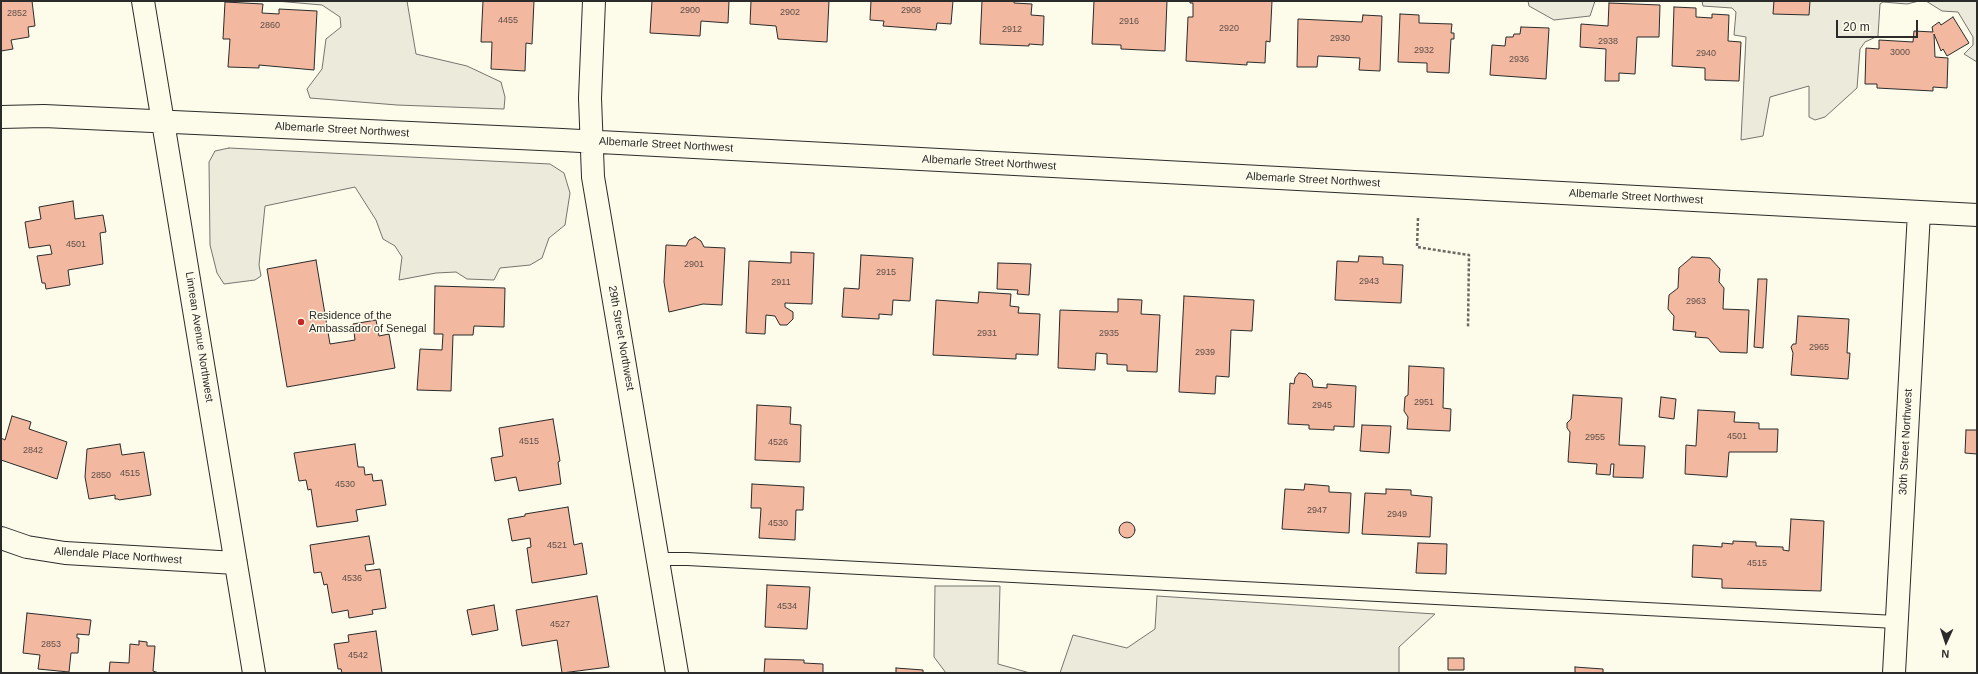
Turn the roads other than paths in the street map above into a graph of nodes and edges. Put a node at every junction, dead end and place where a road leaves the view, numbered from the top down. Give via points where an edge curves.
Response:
1 (143, 1) edge
2 (594, 1) edge
3 (1, 118) edge
4 (164, 122) junction
5 (591, 142) junction
6 (1919, 212) junction
7 (1977, 215) edge
8 (1, 538) edge
9 (658, 559) junction
10 (236, 563) junction
11 (1896, 622) junction
12 (254, 673) edge
13 (677, 673) edge
14 (1894, 673) edge

1 - 4 street, Linnean Avenue Northwest
2 - 5 street, 29th Street Northwest
3 - 4 street, Albemarle Street Northwest via 44,116
4 - 5 street, Albemarle Street Northwest
4 - 10 street, Linnean Avenue Northwest
5 - 6 street, Albemarle Street Northwest
5 - 9 street, 29th Street Northwest via 593,177
6 - 7 street, Albemarle Street Northwest
6 - 11 street, 30th Street Northwest
8 - 10 street, Allendale Place Northwest via 27,547 65,553
9 - 11 lane
9 - 13 street, 29th Street Northwest
10 - 12 street, Linnean Avenue Northwest
11 - 14 street, 30th Street Northwest

